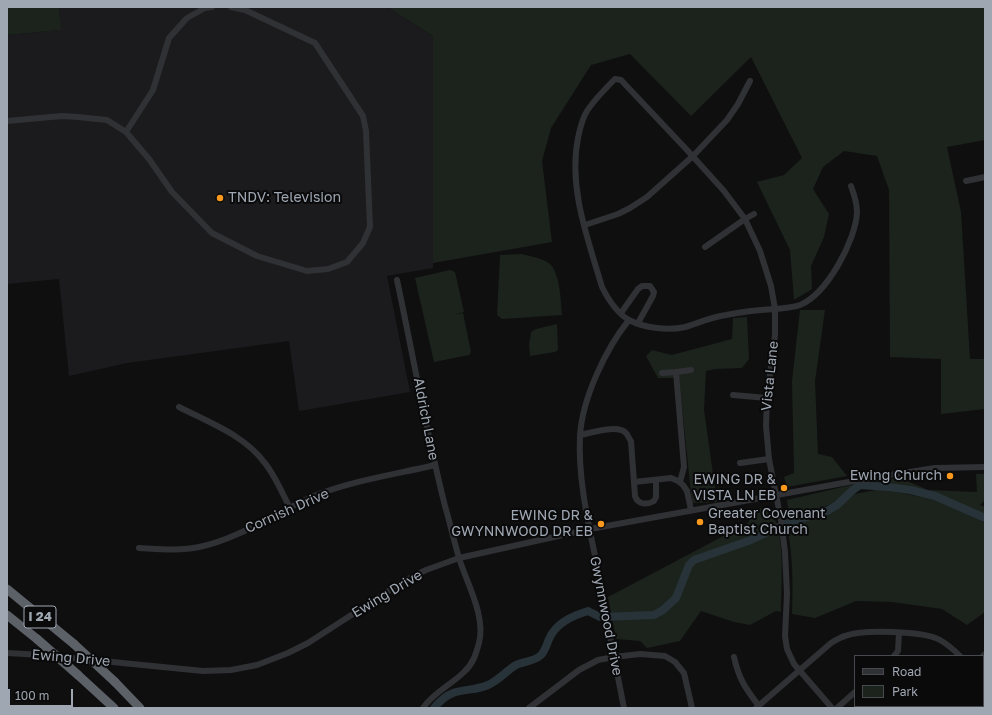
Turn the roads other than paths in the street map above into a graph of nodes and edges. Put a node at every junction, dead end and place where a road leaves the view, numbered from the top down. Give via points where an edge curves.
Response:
1 (212, 7) edge
2 (231, 7) edge
3 (750, 81) dead end
4 (7, 120) edge
5 (126, 132) junction
6 (693, 156) junction
7 (985, 177) edge
8 (966, 181) dead end
9 (851, 186) dead end
10 (754, 214) dead end
11 (745, 219) junction
12 (585, 225) junction
13 (705, 247) dead end
14 (398, 280) dead end
15 (775, 309) junction
16 (621, 313) junction
17 (629, 320) junction
18 (638, 323) junction
19 (691, 370) dead end
20 (676, 372) junction
21 (662, 373) dead end
22 (733, 395) dead end
23 (767, 398) junction
24 (179, 407) dead end
25 (580, 435) junction
26 (769, 459) junction
27 (740, 463) dead end
28 (435, 466) junction
29 (985, 467) edge
30 (656, 480) junction
31 (634, 482) junction
32 (680, 482) junction
33 (776, 496) junction
34 (290, 508) junction
35 (691, 510) junction
36 (590, 529) junction
37 (139, 548) dead end
38 (459, 558) junction
39 (7, 589) edge
40 (7, 615) edge
41 (899, 633) junction
42 (7, 653) edge
43 (895, 655) edge
44 (959, 655) edge
45 (614, 657) junction
46 (734, 657) dead end
47 (800, 670) junction
48 (854, 693) edge
49 (758, 707) edge
50 (113, 708) edge
51 (140, 708) edge
52 (423, 708) edge
53 (529, 708) edge
54 (624, 708) edge
55 (692, 708) edge
56 (832, 708) edge
57 (837, 708) edge

1 - 5 street via 187,18 169,38 153,90
2 - 5 street via 244,10 315,43 363,116 366,131 370,227 363,244 347,262 328,269 307,271 257,256 212,233 172,192
3 - 6 street via 728,120
4 - 5 street via 62,116 100,119 107,120
6 - 11 street, Vista Lane
6 - 12 street via 647,197 630,208
6 - 12 street, Vista Lane via 621,80 615,79 587,111 580,125 575,171 578,200
7 - 8 street
9 - 15 street via 857,212 855,223 848,247 833,273 822,288 806,302
10 - 11 street
11 - 13 street
11 - 15 street, Vista Lane via 760,251
12 - 16 street via 602,287 608,299
14 - 28 street, Aldrich Lane
15 - 18 street via 716,316 684,327 659,329
15 - 23 street, Vista Lane via 775,335
16 - 17 street
16 - 18 street via 638,289 650,286 654,292 653,296
17 - 18 street
17 - 25 street, Gwynnwood Drive via 595,376
19 - 20 street
20 - 21 street
20 - 32 street via 684,467
22 - 23 street
23 - 26 street, Vista Lane
24 - 34 street via 237,436 258,454
25 - 31 street via 611,429 627,434
25 - 36 street, Gwynnwood Drive via 581,473
26 - 27 street
26 - 33 street, Vista Lane
28 - 34 street, Cornish Drive via 347,485 319,494
28 - 38 street, Aldrich Lane
29 - 33 street, Ewing Drive via 929,469
30 - 31 street
30 - 31 street via 656,497 647,504 636,501
30 - 32 street via 671,478
32 - 35 street via 687,491
33 - 35 street, Ewing Drive
33 - 47 street, Vista Lane via 785,552 785,636 787,649
34 - 37 street, Cornish Drive via 210,544 179,549
35 - 36 street, Ewing Drive
36 - 38 street, Ewing Drive
36 - 45 street, Gwynnwood Drive
38 - 42 street, Ewing Drive via 404,581 308,643 256,665 204,672
38 - 52 street, Aldrich Lane via 479,618 479,641 474,658 465,672 437,693
39 - 51 highway, I 24, bridge via 74,644
40 - 50 highway, I 24, bridge
41 - 43 street via 898,651
41 - 44 street via 919,634 940,640
41 - 47 street via 864,632 846,635 832,643
45 - 53 street via 598,660 579,670
45 - 54 street, Gwynnwood Drive
45 - 55 street via 640,654 665,656 675,662 684,673
46 - 49 street via 738,675
47 - 49 street
47 - 56 street, Vista Lane
48 - 57 street

